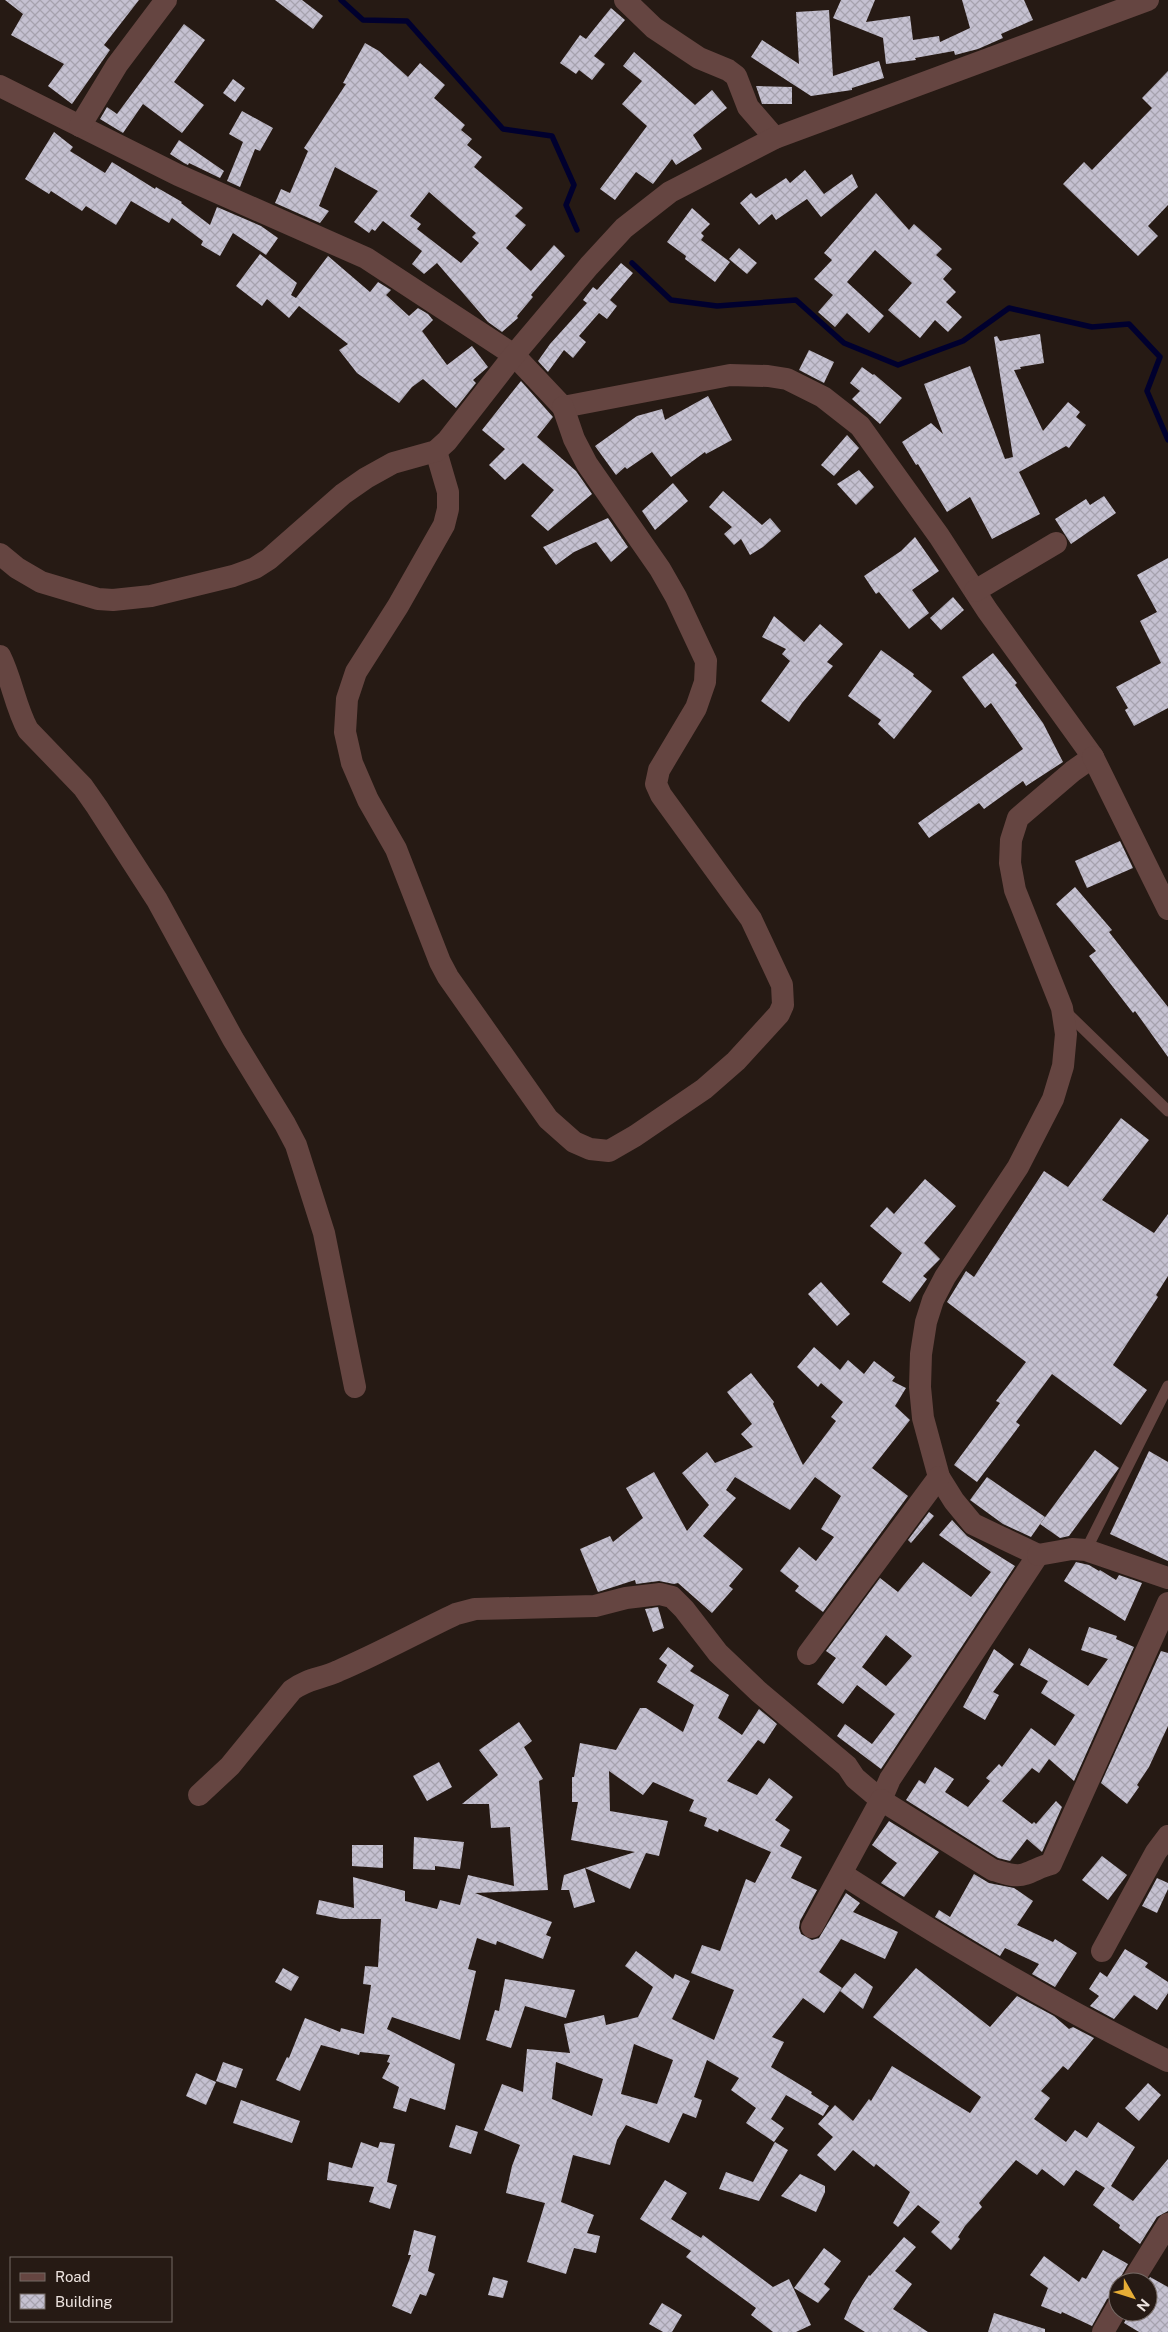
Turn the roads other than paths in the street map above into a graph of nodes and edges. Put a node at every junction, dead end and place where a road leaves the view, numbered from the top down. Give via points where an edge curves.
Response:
1 (166, 0) edge
2 (625, 0) edge
3 (1148, 0) edge
4 (0, 86) edge
5 (80, 126) junction
6 (775, 138) junction
7 (514, 355) junction
8 (563, 407) junction
9 (436, 451) junction
10 (1056, 543) dead end
11 (0, 554) edge
12 (975, 591) junction
13 (0, 656) edge
14 (1093, 757) junction
15 (1168, 909) edge
16 (1062, 1008) junction
17 (1168, 1111) edge
18 (1168, 1386) edge
19 (355, 1387) dead end
20 (939, 1476) junction
21 (1086, 1550) junction
22 (1038, 1555) junction
23 (1168, 1578) edge
24 (1168, 1603) edge
25 (808, 1654) dead end
26 (199, 1795) dead end
27 (882, 1800) junction
28 (1168, 1836) edge
29 (842, 1874) junction
30 (812, 1927) dead end
31 (1102, 1951) dead end
32 (1168, 2062) edge
33 (1168, 2224) edge
34 (1138, 2272) edge

1 - 5 street via 117,65
2 - 6 street via 654,28 699,58 736,76 748,107
3 - 6 street
4 - 5 street
5 - 7 street via 178,175 366,258
6 - 7 street via 670,192 624,228
7 - 8 street
7 - 9 street
8 - 9 street via 587,464 660,569 706,661 705,682 696,708 659,770 656,784 660,795 751,919 782,985 783,1005 778,1014 736,1060 704,1089 609,1151 590,1149 574,1142 548,1120 448,977 396,849 368,800 350,755 345,732 346,699 356,672 444,524 448,492
8 - 12 street via 730,375 787,379 823,398 860,426
9 - 11 street via 393,463 366,478 255,568 151,596 98,599 41,582
10 - 12 street
12 - 14 street
13 - 19 street via 10,675 28,730 83,787 97,807 157,900 296,1145 324,1233
14 - 15 street
14 - 16 street via 1018,818 1011,840 1010,862 1015,890
16 - 17 lane
16 - 20 street via 1066,1034 1053,1099 1018,1167 945,1277 926,1322 920,1387 923,1418
18 - 21 lane
20 - 22 street via 973,1524
20 - 25 street
21 - 22 street
21 - 23 street
22 - 27 street via 890,1779
24 - 27 street via 1051,1864 1034,1868 1024,1875 992,1870
26 - 27 street via 230,1766 292,1690 310,1679 336,1673 456,1614 475,1610 595,1606 660,1594 672,1598 684,1609 718,1653
27 - 29 street
28 - 31 street
29 - 30 street
29 - 32 street via 951,1944 1105,2031
33 - 34 street

